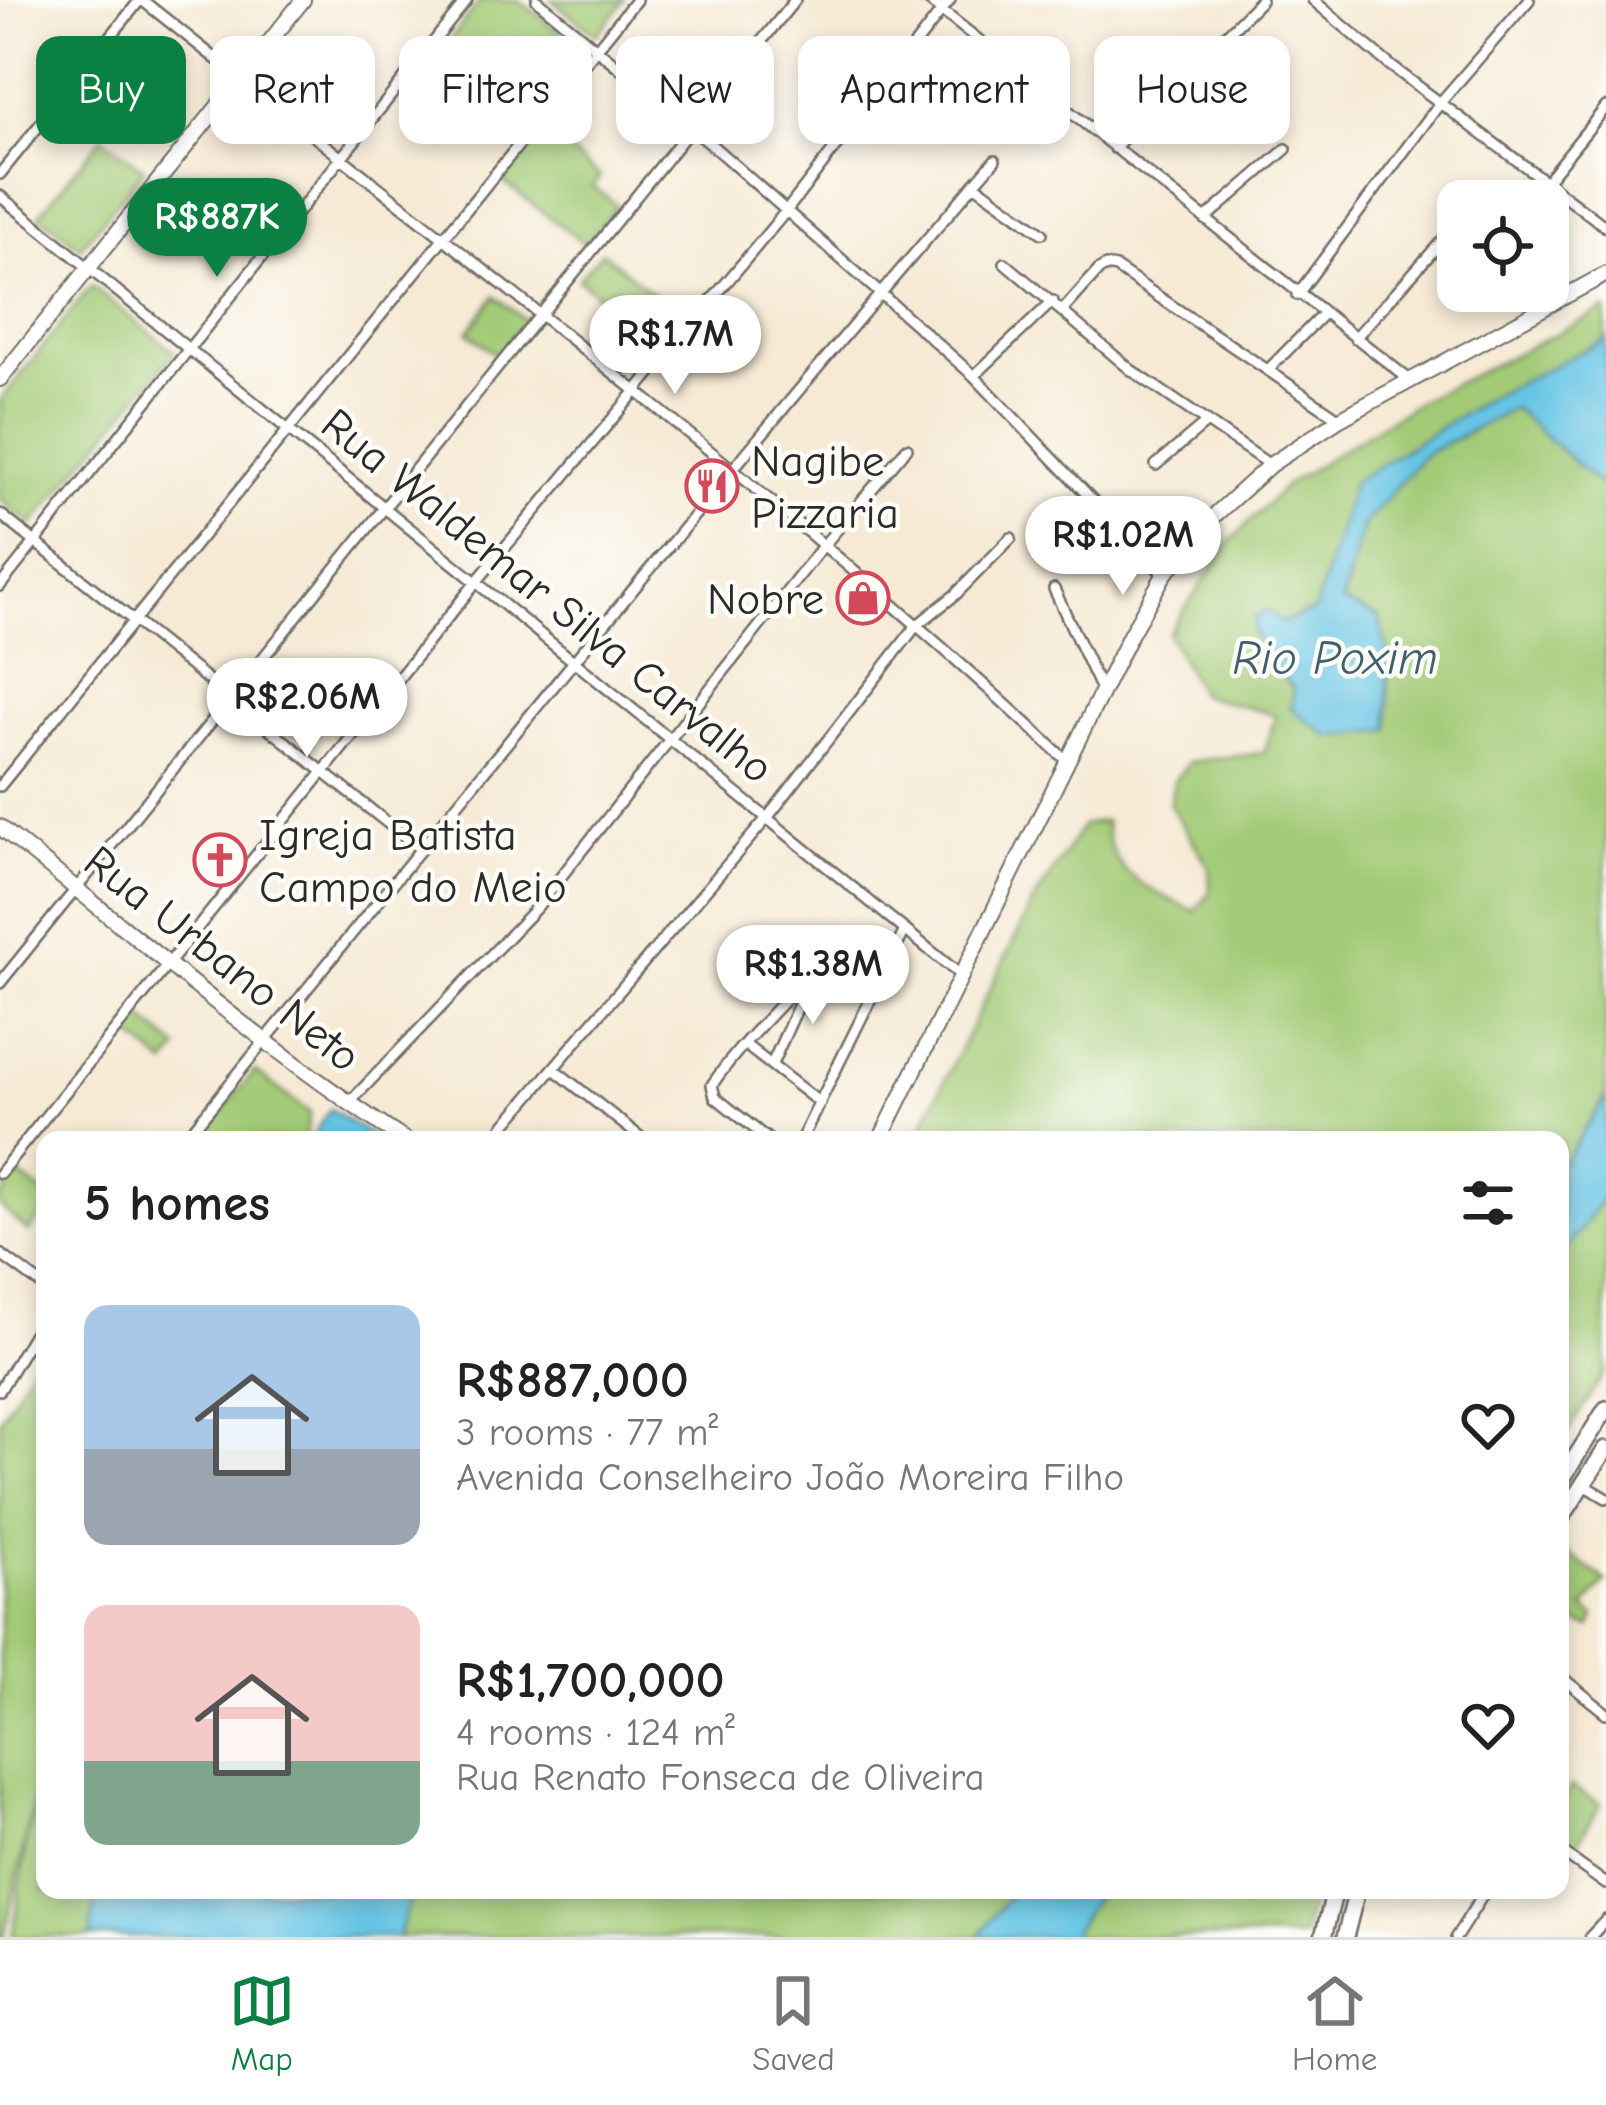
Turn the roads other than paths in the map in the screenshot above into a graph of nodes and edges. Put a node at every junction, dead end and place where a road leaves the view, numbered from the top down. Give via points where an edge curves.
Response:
1 (141, 0) edge
2 (302, 0) edge
3 (467, 0) edge
4 (537, 0) edge
5 (635, 0) edge
6 (795, 0) edge
7 (928, 0) edge
8 (950, 0) edge
9 (1261, 0) edge
10 (1313, 0) edge
11 (1529, 0) edge
12 (942, 10) junction
13 (274, 36) edge
14 (765, 36) edge
15 (596, 47) junction
16 (210, 55) edge
17 (616, 64) edge
18 (1440, 103) junction
19 (1606, 107) edge
20 (210, 117) edge
21 (321, 144) edge
22 (677, 144) edge
23 (712, 144) edge
24 (1114, 148) junction
25 (1286, 149) dead end
26 (341, 160) junction
27 (995, 160) dead end
28 (0, 174) edge
29 (1539, 180) edge
30 (1547, 180) edge
31 (974, 184) junction
32 (0, 196) edge
33 (1569, 201) edge
34 (787, 210) junction
35 (1205, 219) junction
36 (1606, 227) edge
37 (1042, 233) dead end
38 (444, 239) junction
39 (1437, 248) edge
40 (1005, 262) dead end
41 (88, 268) junction
42 (1606, 274) edge
43 (880, 291) junction
44 (1297, 295) junction
45 (1569, 295) edge
46 (1053, 301) junction
47 (1064, 309) junction
48 (1539, 312) edge
49 (1322, 314) junction
50 (538, 316) junction
51 (1355, 338) junction
52 (190, 349) junction
53 (1268, 370) junction
54 (974, 376) junction
55 (0, 379) edge
56 (1411, 381) junction
57 (633, 392) junction
58 (1340, 419) junction
59 (1207, 422) junction
60 (291, 429) junction
61 (907, 448) dead end
62 (1156, 465) dead end
63 (1270, 465) junction
64 (734, 472) junction
65 (386, 509) junction
66 (0, 514) edge
67 (1011, 538) dead end
68 (35, 542) junction
69 (823, 546) junction
70 (1164, 575) junction
71 (477, 581) junction
72 (0, 586) edge
73 (1054, 589) dead end
74 (136, 620) junction
75 (916, 626) junction
76 (575, 659) junction
77 (1102, 692) junction
78 (230, 696) junction
79 (672, 737) junction
80 (1068, 762) junction
81 (325, 773) junction
82 (0, 786) edge
83 (768, 817) junction
84 (0, 827) edge
85 (421, 849) junction
86 (76, 888) junction
87 (904, 932) junction
88 (837, 936) dead end
89 (170, 964) junction
90 (814, 972) junction
91 (963, 977) junction
92 (0, 983) edge
93 (266, 1040) junction
94 (744, 1044) junction
95 (772, 1064) junction
96 (555, 1070) junction
97 (820, 1103) junction
98 (348, 1104) junction
99 (191, 1131) edge
100 (391, 1131) edge
101 (500, 1131) edge
102 (633, 1131) edge
103 (758, 1131) edge
104 (806, 1131) edge
105 (885, 1131) edge
106 (0, 1173) edge
107 (0, 1254) edge
108 (36, 1280) edge
109 (36, 1330) edge
110 (0, 1390) edge
111 (1606, 1409) edge
112 (1606, 1449) edge
113 (1569, 1469) edge
114 (1583, 1484) junction
115 (1606, 1498) edge
116 (1569, 1506) edge
117 (1569, 1683) edge
118 (1606, 1713) edge
119 (1569, 1857) edge
120 (1606, 1884) edge
121 (1333, 1899) edge
122 (1355, 1899) edge
123 (1480, 1899) edge
124 (1606, 1920) edge
125 (1323, 1937) edge
126 (1345, 1937) edge
127 (1456, 1937) edge
128 (1590, 1937) edge

1 - 16 street
1 - 28 street
2 - 13 street
3 - 26 street
4 - 15 street
5 - 15 street
6 - 14 street
7 - 12 street
8 - 12 street
9 - 24 street
10 - 18 street
11 - 18 street
12 - 24 street
12 - 34 street
15 - 17 street
15 - 38 street
18 - 29 street
18 - 44 street
19 - 30 street
20 - 41 street
21 - 26 street
22 - 50 street
23 - 34 street
24 - 35 street
25 - 35 street
26 - 38 street
26 - 52 street
27 - 31 street
31 - 37 street
31 - 43 street
32 - 41 street, Rua Waldemar Silva Carvalho
33 - 36 street
34 - 43 street
34 - 57 street
35 - 44 street
38 - 50 street
38 - 60 street
39 - 51 street
40 - 46 street
41 - 52 street, Rua Waldemar Silva Carvalho
41 - 55 street
42 - 45 street
43 - 54 street
43 - 64 street
44 - 49 street
46 - 47 street
46 - 54 street
47 - 53 street via 1106,266
47 - 59 street via 1131,370
48 - 56 street
49 - 51 street
49 - 53 street
50 - 57 street
50 - 65 street
51 - 56 street
52 - 60 street, Rua Waldemar Silva Carvalho
52 - 68 street
53 - 58 street
54 - 70 street
56 - 58 street
57 - 64 street
57 - 71 street
58 - 63 street
59 - 62 street
59 - 63 street
60 - 65 street, Rua Waldemar Silva Carvalho
60 - 74 street
61 - 69 street
63 - 70 street
64 - 69 street
64 - 76 street
65 - 71 street, Rua Waldemar Silva Carvalho
65 - 78 street
66 - 68 street
67 - 75 street
68 - 72 street
68 - 74 street
69 - 75 street
69 - 79 street
70 - 77 street
71 - 76 street, Rua Waldemar Silva Carvalho
71 - 81 street
73 - 77 street
74 - 78 street
74 - 82 street
75 - 80 street
75 - 83 street
76 - 79 street, Rua Waldemar Silva Carvalho
76 - 85 street
77 - 80 street
78 - 81 street
78 - 86 street
79 - 83 street, Rua Waldemar Silva Carvalho
79 - 98 street via 537,908
80 - 91 street
81 - 85 street
81 - 89 street
83 - 87 street, Rua Waldemar Silva Carvalho
83 - 96 street
84 - 86 street, Rua Urbano Neto
85 - 93 street
86 - 89 street, Rua Urbano Neto
86 - 92 street
87 - 91 street, Rua Waldemar Silva Carvalho
87 - 97 street
88 - 90 street
89 - 93 street, Rua Urbano Neto
89 - 106 street
90 - 94 street
90 - 95 street
91 - 105 street
93 - 98 street, Rua Urbano Neto
93 - 99 street
94 - 95 street
94 - 103 street via 712,1085
95 - 97 street
96 - 101 street
96 - 102 street
97 - 104 street
98 - 100 street, Rua Urbano Neto
107 - 108 street
109 - 110 street
111 - 113 main road
112 - 114 main road
114 - 115 street
114 - 116 main road
117 - 118 street
119 - 120 street
121 - 125 main road
122 - 126 main road
123 - 127 street
124 - 128 street

